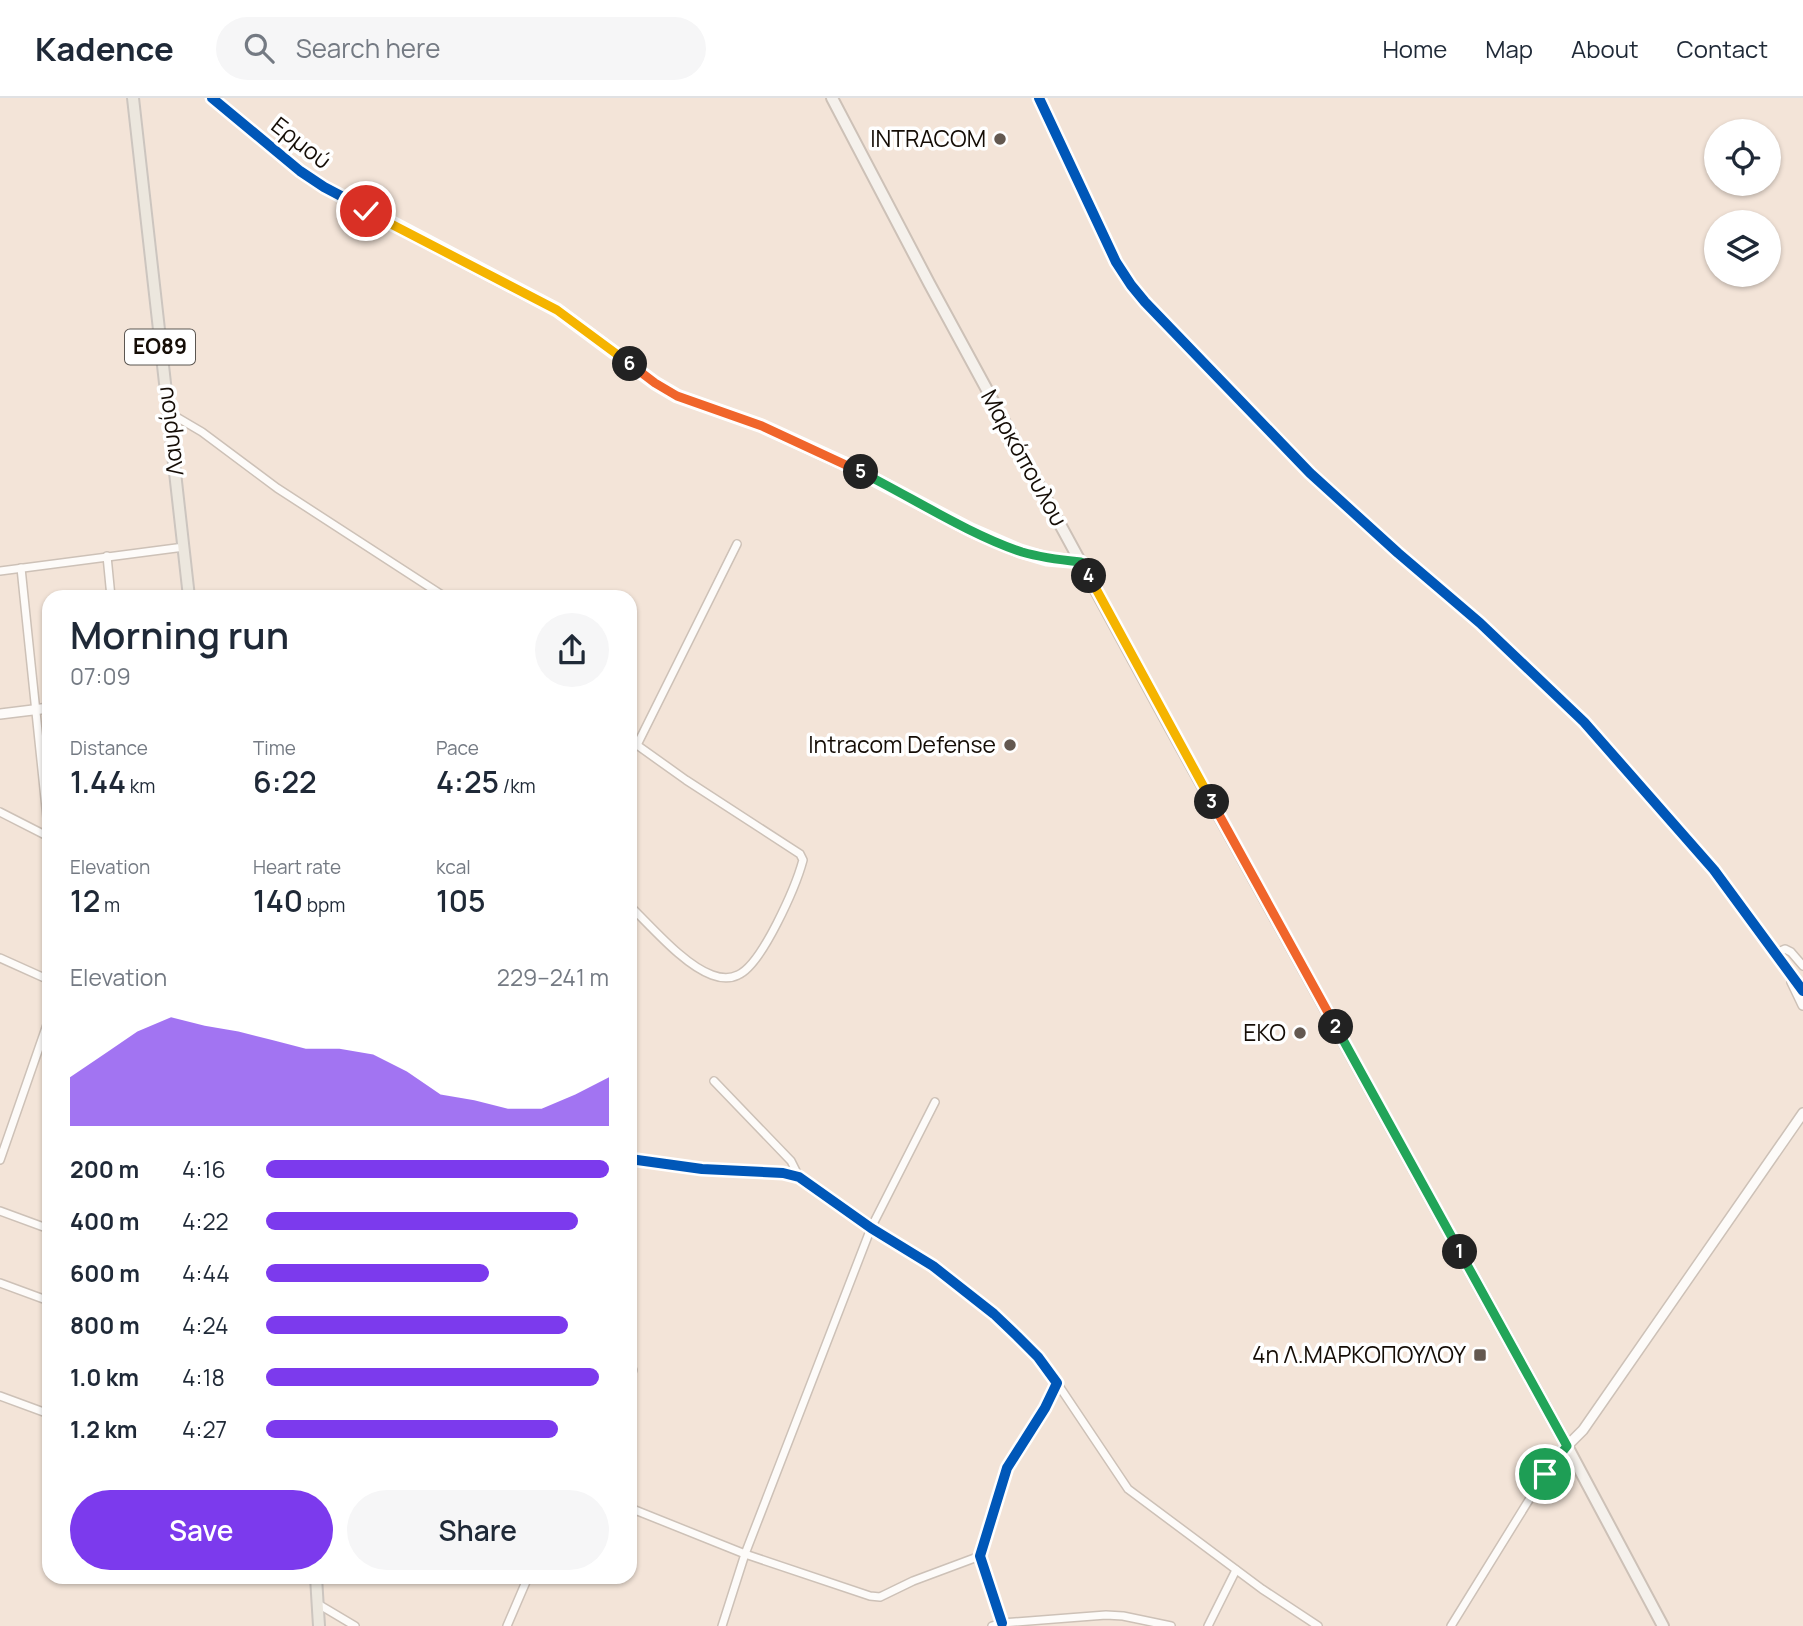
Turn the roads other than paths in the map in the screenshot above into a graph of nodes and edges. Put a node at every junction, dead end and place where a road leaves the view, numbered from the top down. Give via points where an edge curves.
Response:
1 (133, 98) edge
2 (212, 98) edge
3 (832, 98) edge
4 (1039, 98) edge
5 (168, 412) junction
6 (737, 544) dead end
7 (184, 547) junction
8 (107, 556) junction
9 (1081, 562) junction
10 (21, 568) junction
11 (0, 570) edge
12 (110, 590) edge
13 (188, 590) edge
14 (434, 590) edge
15 (42, 709) edge
16 (34, 710) junction
17 (0, 714) edge
18 (637, 735) edge
19 (637, 746) edge
20 (42, 778) edge
21 (0, 812) edge
22 (42, 833) edge
23 (637, 912) edge
24 (1774, 954) junction
25 (0, 958) edge
26 (1803, 966) edge
27 (1789, 974) junction
28 (42, 977) edge
29 (1803, 990) edge
30 (1803, 1005) edge
31 (42, 1038) edge
32 (714, 1081) dead end
33 (935, 1102) dead end
34 (1803, 1114) edge
35 (637, 1159) edge
36 (0, 1160) edge
37 (799, 1177) junction
38 (0, 1212) edge
39 (42, 1227) edge
40 (871, 1228) junction
41 (0, 1283) edge
42 (42, 1298) edge
43 (1057, 1383) junction
44 (0, 1396) edge
45 (42, 1411) edge
46 (1567, 1446) junction
47 (637, 1511) edge
48 (745, 1554) junction
49 (980, 1556) junction
50 (1236, 1570) junction
51 (317, 1584) edge
52 (525, 1584) edge
53 (318, 1604) junction
54 (1002, 1623) junction
55 (319, 1626) edge
56 (355, 1626) edge
57 (507, 1626) edge
58 (722, 1626) edge
59 (992, 1626) edge
60 (1171, 1626) edge
61 (1208, 1626) edge
62 (1318, 1626) edge
63 (1451, 1626) edge
64 (1663, 1626) edge

1 - 5 main road, Λαυρίου / ΕΟ89
2 - 9 street, Ερμού via 324,187 557,310 677,396 762,426 1020,551
3 - 9 main road, Μαρκόπουλου
4 - 24 street via 1116,262 1145,302 1310,473 1566,703 1714,870
5 - 7 main road, Λαυρίου / ΕΟ89
5 - 14 street
6 - 18 street
7 - 8 street
7 - 13 main road, Λαυρίου / ΕΟ89
8 - 10 street
8 - 12 street
9 - 46 main road, Μαρκόπουλου
10 - 11 street
10 - 16 street
15 - 16 street
16 - 17 street
16 - 20 street
19 - 23 street via 803,860 768,941 738,975 722,978 709,974
21 - 22 street
24 - 26 street via 1785,949
24 - 27 street
25 - 28 street
27 - 29 street
27 - 30 street
31 - 36 street
32 - 37 street via 791,1161
33 - 40 street
34 - 46 street via 1583,1430
35 - 37 street
37 - 40 street
38 - 39 street
40 - 43 street via 933,1266 994,1314
40 - 48 street
41 - 42 street
43 - 49 street via 1007,1468
43 - 50 street via 1128,1489
44 - 45 street
46 - 63 street
46 - 64 main road, Μαρκόπουλου
47 - 48 street
48 - 49 street via 880,1597
48 - 58 street
49 - 54 street
50 - 61 street
50 - 62 street
51 - 53 main road
52 - 57 street
53 - 55 main road
53 - 56 street
54 - 59 street
54 - 60 street via 1106,1615

